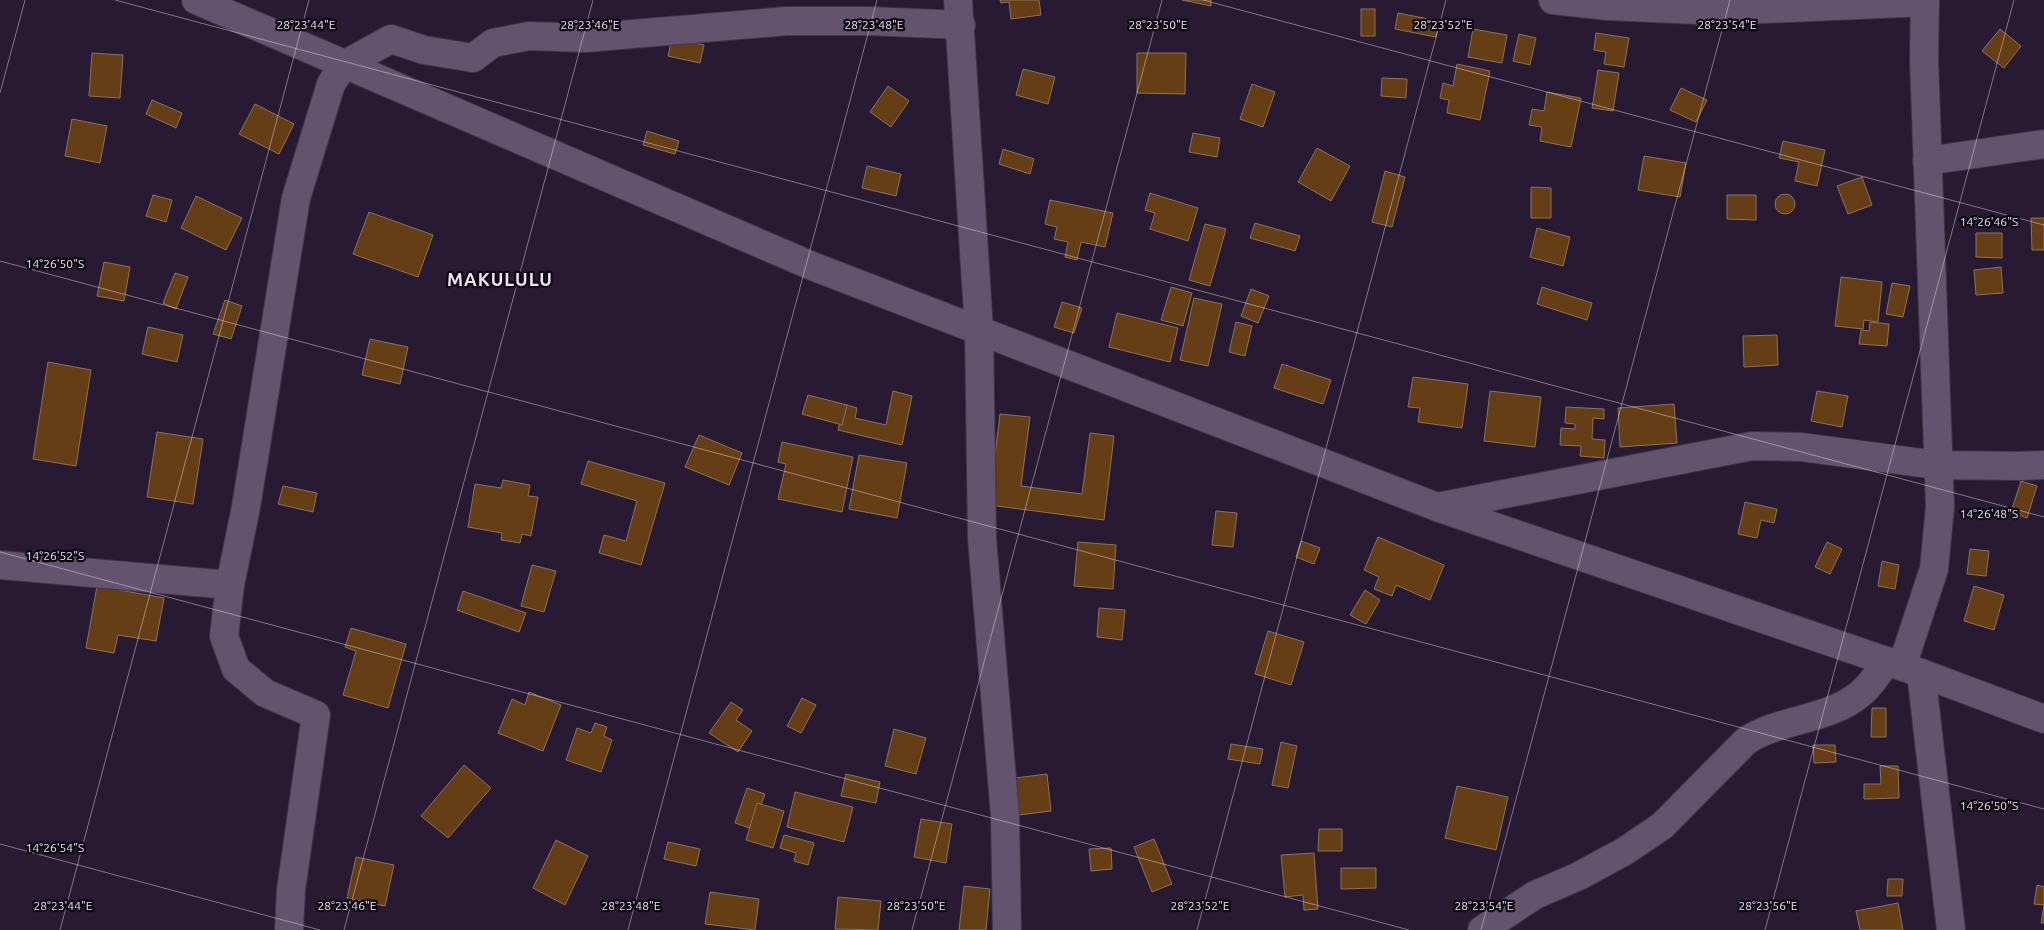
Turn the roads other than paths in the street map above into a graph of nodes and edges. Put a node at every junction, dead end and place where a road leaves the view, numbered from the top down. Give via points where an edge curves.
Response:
1 (196, 0) edge
2 (1553, 0) edge
3 (1925, 1) edge
4 (959, 12) edge
5 (344, 65) junction
6 (2044, 144) edge
7 (1927, 161) junction
8 (980, 330) junction
9 (2044, 464) edge
10 (1937, 465) junction
11 (1437, 507) junction
12 (0, 565) edge
13 (230, 585) junction
14 (1903, 666) junction
15 (2044, 720) edge
16 (289, 930) edge
17 (1007, 930) edge
18 (1482, 930) edge
19 (1952, 930) edge

1 - 5 street
2 - 3 street via 1719,12
3 - 7 street
4 - 5 street via 870,21 787,21 584,38 529,36 493,43 473,58 424,50 391,39
4 - 8 street
5 - 8 street via 812,266
5 - 13 street via 331,84 296,198 246,507
6 - 7 street
7 - 10 street
8 - 11 street
8 - 17 street via 982,538 1005,816
9 - 10 street
10 - 11 street via 1801,447 1752,446
10 - 14 street via 1940,508 1934,569
11 - 14 street
12 - 13 street
13 - 16 street via 224,636 236,669 265,693 316,715 291,890
14 - 15 street
14 - 18 street via 1833,709 1759,732 1746,741 1662,826 1579,876 1535,894
14 - 19 street

